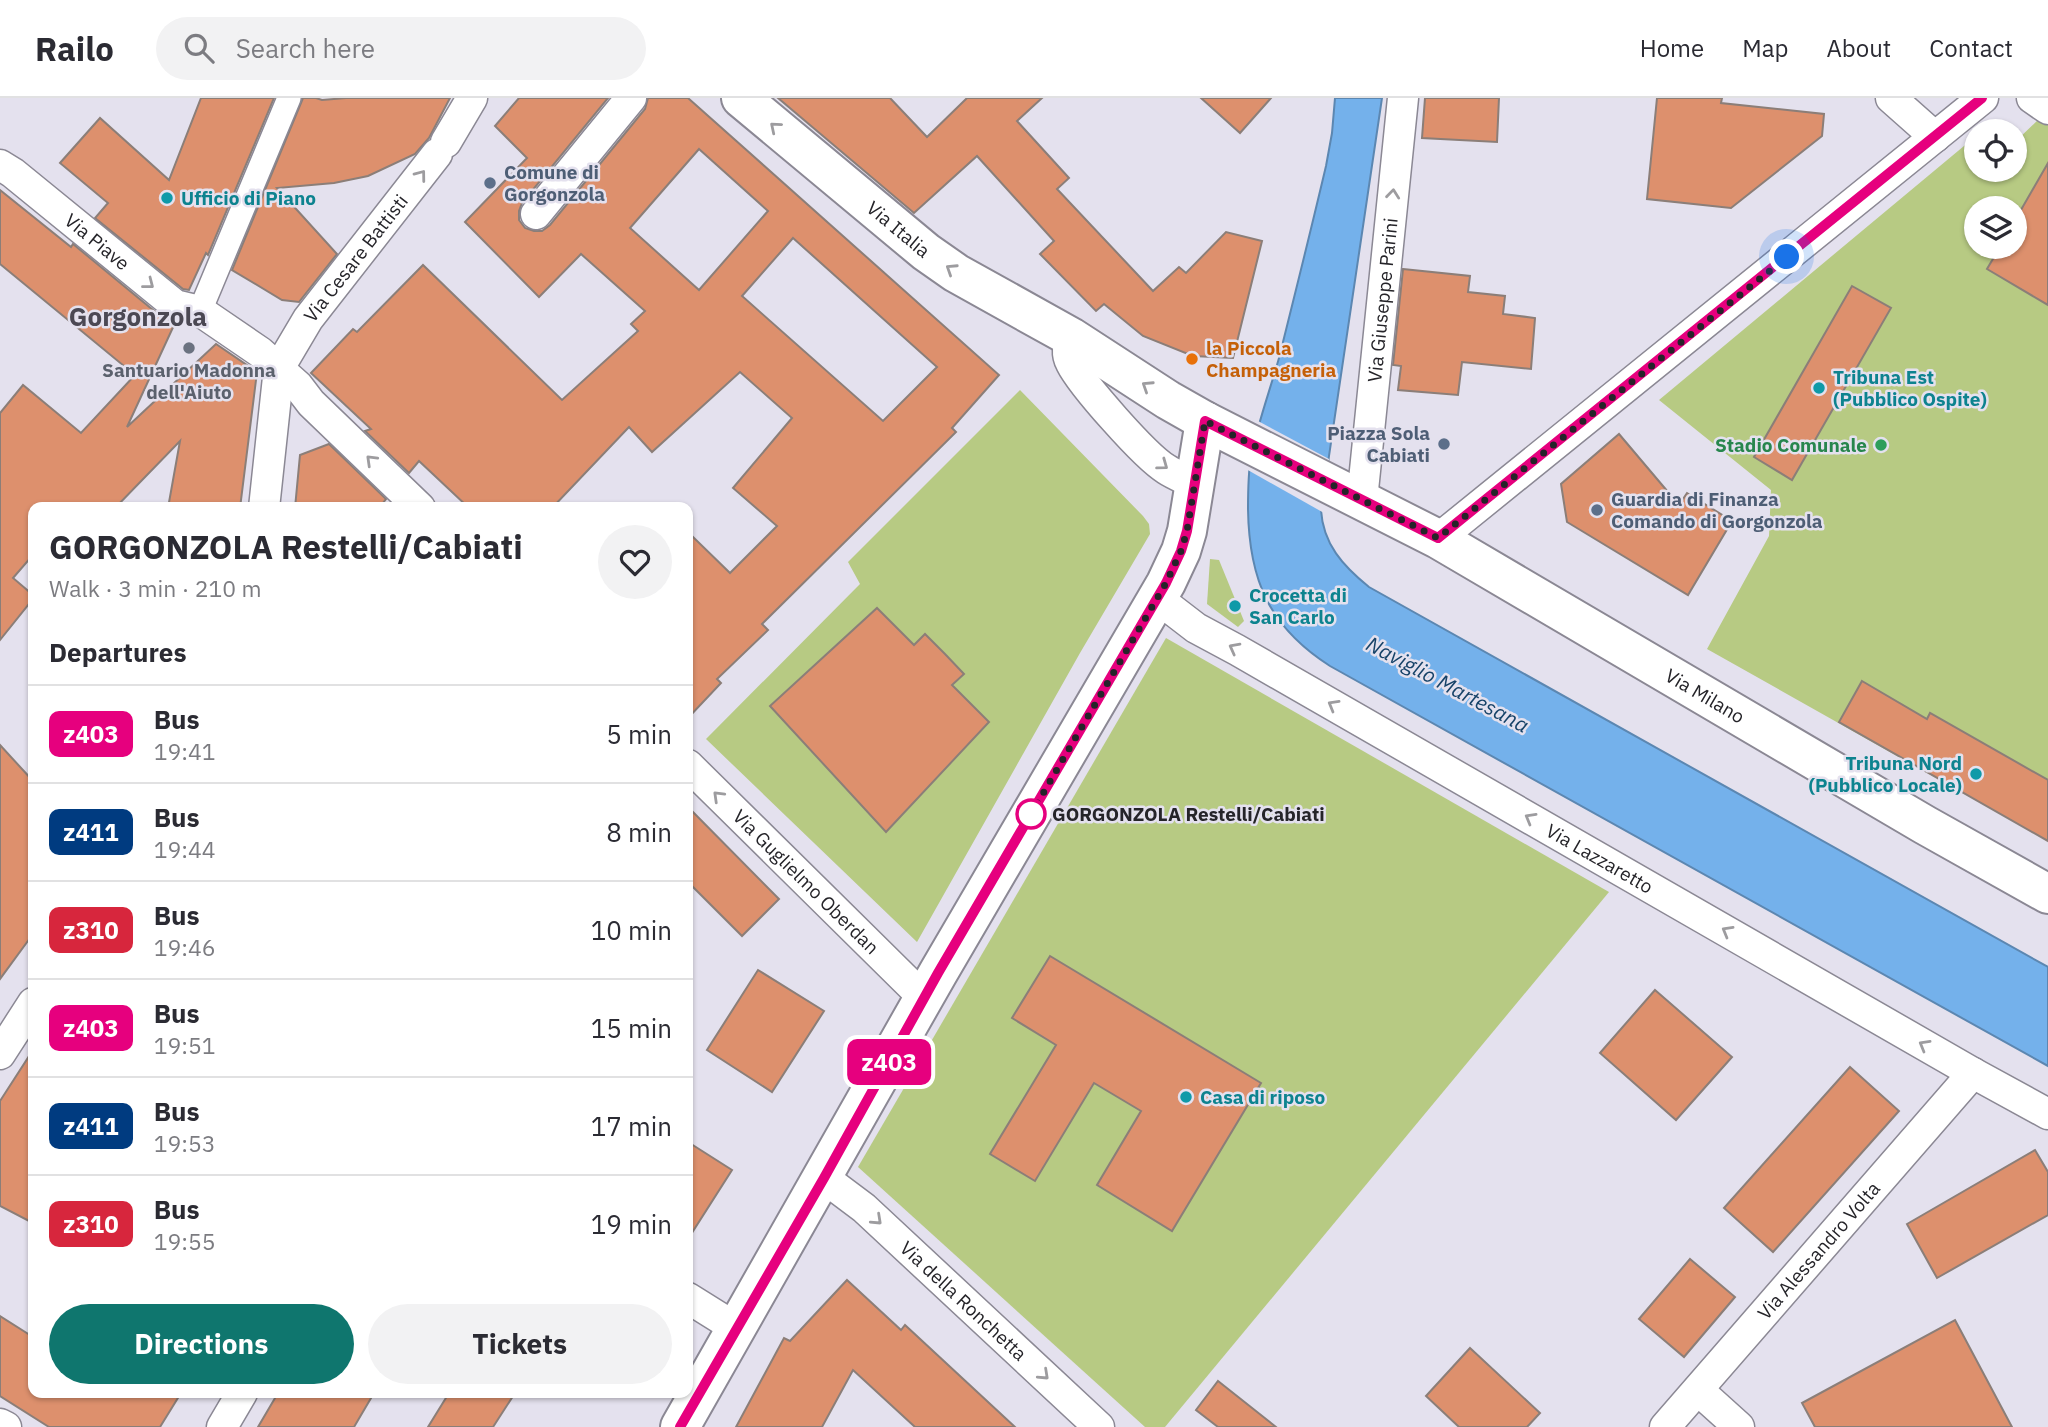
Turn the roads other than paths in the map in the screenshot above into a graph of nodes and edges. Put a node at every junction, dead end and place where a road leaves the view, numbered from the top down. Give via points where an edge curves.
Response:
1 (289, 98) edge
2 (472, 98) edge
3 (631, 98) edge
4 (741, 98) edge
5 (1404, 98) edge
6 (1891, 98) edge
7 (1983, 98) edge
8 (2032, 98) edge
9 (2048, 109) edge
10 (1935, 137) junction
11 (0, 165) edge
12 (536, 214) dead end
13 (200, 311) junction
14 (1071, 337) junction
15 (279, 368) junction
16 (1205, 421) junction
17 (1245, 441) joint
18 (1195, 484) junction
19 (1362, 500) junction
20 (265, 502) edge
21 (414, 502) edge
22 (1438, 538) junction
23 (1157, 598) junction
24 (693, 770) edge
25 (2048, 894) edge
26 (924, 998) junction
27 (28, 1011) edge
28 (0, 1054) edge
29 (1973, 1073) junction
30 (2048, 1114) edge
31 (824, 1178) junction
32 (693, 1301) edge
33 (736, 1328) junction
34 (1698, 1390) junction
35 (239, 1398) edge
36 (0, 1424) edge
37 (6, 1427) edge
38 (222, 1427) edge
39 (680, 1427) edge
40 (1099, 1427) edge
41 (1665, 1427) edge
42 (1739, 1427) edge

1 - 13 street
15 -> 2 street, Via Cesare Battisti via 308,319 441,148
3 - 12 street
14 -> 4 street, Via Italia via 926,252
19 -> 5 street, Via Giuseppe Parini
6 - 10 street
7 - 10 street
8 - 9 street
10 - 22 street
11 -> 13 street, Via Piave via 175,305
13 - 15 street, Via Piave
16 -> 14 street, Via Italia
14 -> 18 street via 1069,361 1087,386 1164,468
15 - 20 street
21 -> 15 street
16 - 17 street, Via Italia
16 - 18 street
17 - 19 street, Via Milano
18 - 23 street via 1181,551
19 - 22 street, Via Milano
22 - 25 street, Via Milano
23 - 26 street
29 -> 23 street, Via Lazzaretto via 1196,628
26 -> 24 street, Via Guglielmo Oberdan
26 - 31 street
27 - 28 street
29 - 30 street, Via Lazzaretto
29 - 34 street, Via Alessandro Volta
31 - 33 street
31 -> 40 street, Via della Ronchetta via 864,1208
32 - 33 street
33 - 39 street
34 - 41 street, Via Alessandro Volta
34 - 42 street
35 - 38 street
36 - 37 street

